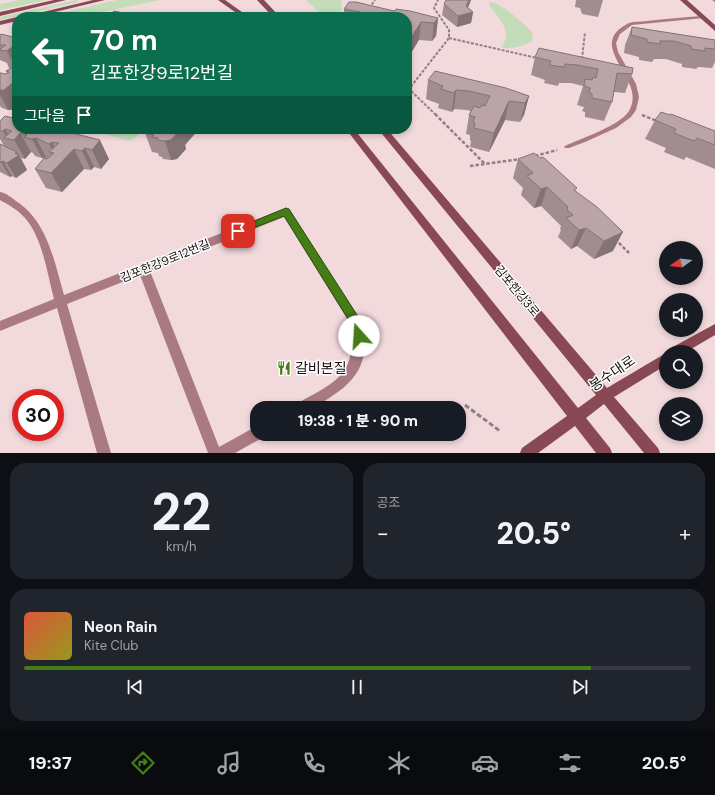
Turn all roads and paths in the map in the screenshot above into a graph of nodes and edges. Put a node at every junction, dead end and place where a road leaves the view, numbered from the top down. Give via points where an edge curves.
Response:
1 (63, 0) edge
2 (102, 0) edge
3 (106, 0) edge
4 (221, 0) edge
5 (234, 0) edge
6 (260, 0) edge
7 (375, 0) edge
8 (438, 0) edge
9 (683, 0) edge
10 (78, 6) junction
11 (368, 10) edge
12 (49, 12) edge
13 (239, 12) edge
14 (245, 12) edge
15 (272, 12) edge
16 (0, 14) edge
17 (702, 17) junction
18 (12, 20) edge
19 (0, 22) edge
20 (713, 25) edge
21 (586, 32) dead end
22 (450, 38) junction
23 (542, 59) edge
24 (582, 61) edge
25 (412, 85) edge
26 (412, 92) edge
27 (633, 111) junction
28 (660, 123) edge
29 (354, 134) edge
30 (386, 134) edge
31 (567, 146) joint
32 (529, 158) edge
33 (522, 159) edge
34 (485, 164) junction
35 (470, 166) dead end
36 (0, 194) edge
37 (613, 237) edge
38 (629, 253) dead end
39 (144, 270) junction
40 (61, 300) junction
41 (0, 326) edge
42 (715, 329) edge
43 (688, 345) edge
44 (659, 362) edge
45 (605, 396) junction
46 (312, 401) edge
47 (466, 406) edge
48 (576, 417) junction
49 (500, 431) dead end
50 (250, 437) edge
51 (104, 453) edge
52 (214, 453) edge
53 (222, 453) edge
54 (526, 453) edge
55 (605, 453) edge
56 (654, 453) edge

1 - 16 main road
2 - 10 main road
3 - 10 main road
4 - 13 main road
5 - 14 main road
6 - 15 main road
7 - 11 path
8 - 22 path via 434,8 449,30
9 - 17 main road
10 - 12 main road
17 - 20 main road
17 - 27 lane via 631,24 614,38 615,55 634,82
18 - 19 main road
21 - 24 path
22 - 23 path
22 - 25 path
26 - 34 path
27 - 28 path
27 - 31 lane via 605,131
29 - 48 main road
30 - 45 main road, 김포한강3로
31 - 32 path
33 - 34 path
34 - 35 path
36 - 40 street via 20,207 35,223
37 - 38 path
39 - 40 street, 김포한강9로12번길
39 - 46 street, 김포한강9로12번길 via 286,212 355,321 359,336 357,364 336,386
39 - 52 street
40 - 41 street, 김포한강9로12번길
40 - 51 street
42 - 43 main road
44 - 45 main road, 봉수대로
45 - 48 main road, 봉수대로
45 - 56 main road, 김포한강3로
47 - 49 path
48 - 54 main road, 봉수대로
48 - 55 main road
50 - 53 street

